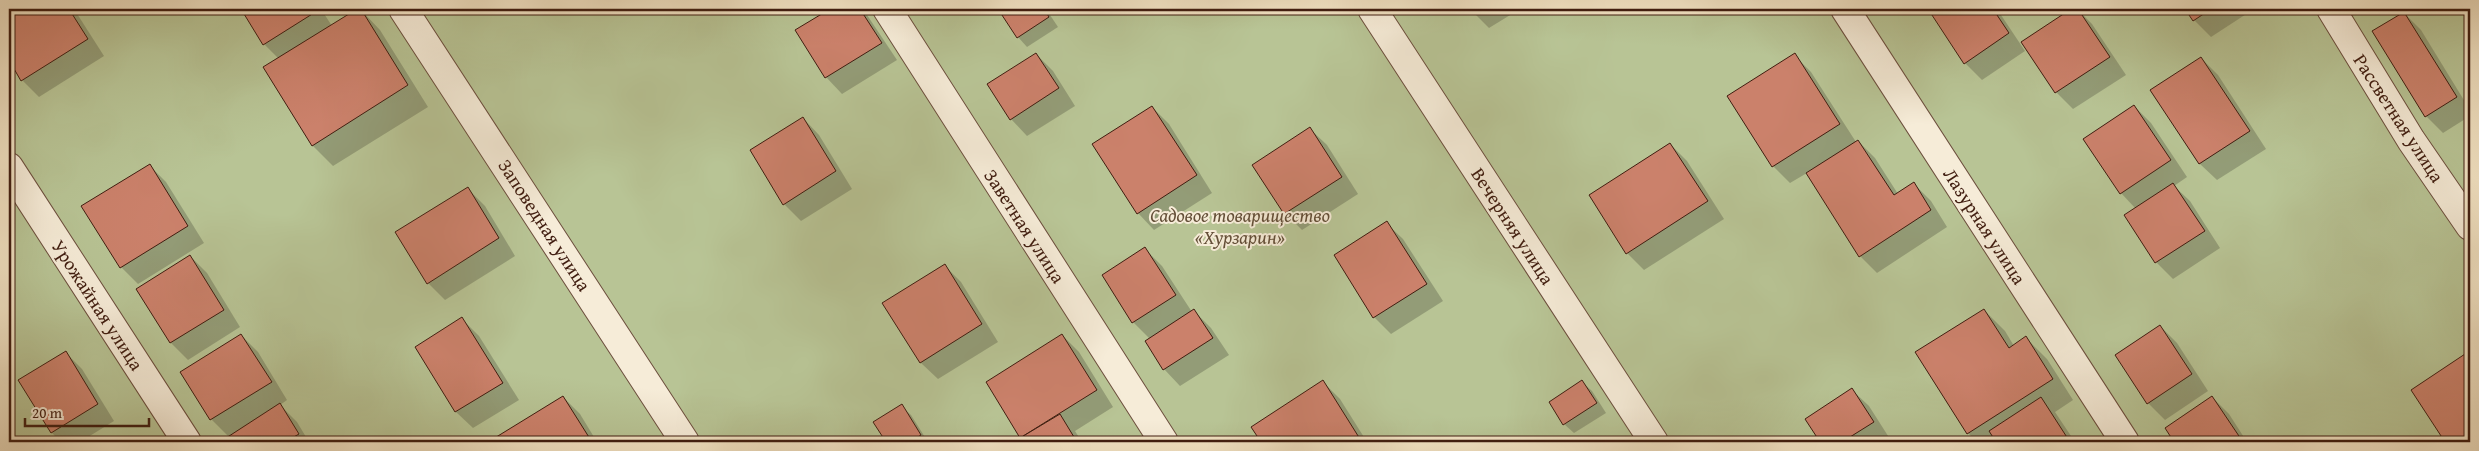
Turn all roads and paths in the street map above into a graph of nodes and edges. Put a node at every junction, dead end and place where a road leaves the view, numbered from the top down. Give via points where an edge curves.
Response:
1 (403, 9) edge
2 (886, 9) edge
3 (1372, 9) edge
4 (1846, 9) edge
5 (2331, 9) edge
6 (9, 167) edge
7 (2470, 226) edge
8 (187, 442) edge
9 (685, 442) edge
10 (1164, 442) edge
11 (1654, 442) edge
12 (2125, 442) edge

1 - 9 street, Заповедная улица
2 - 10 street, Заветная улица
3 - 11 street, Вечерняя улица
4 - 12 street, Лазурная улица
5 - 7 street, Рассветная улица via 2411,140
6 - 8 street, Урожайная улица

